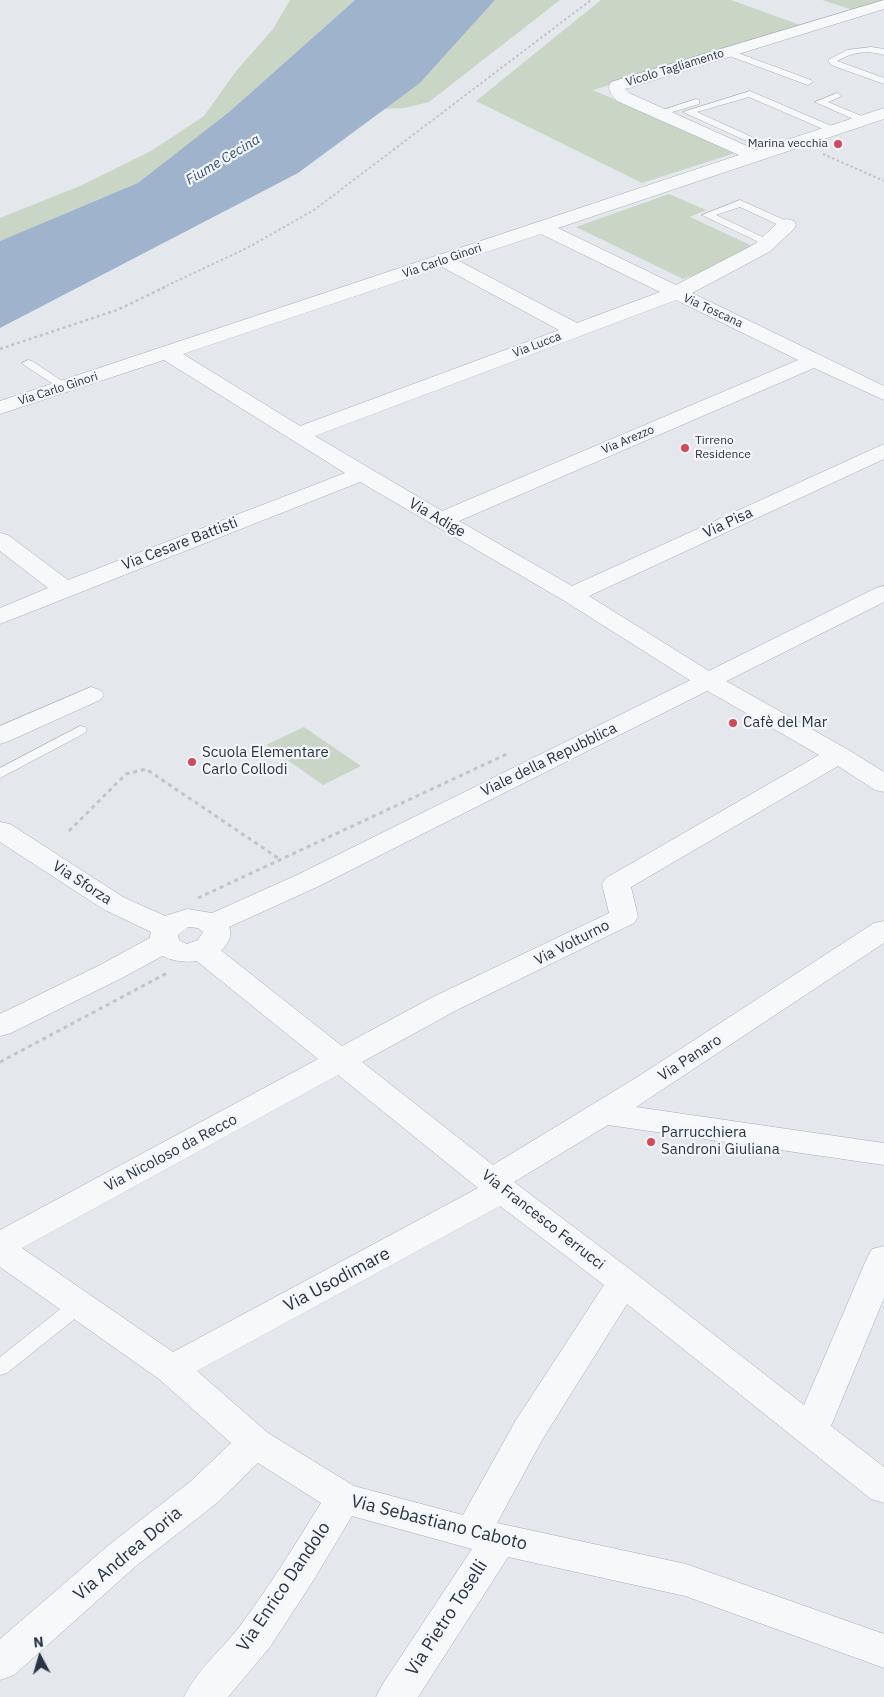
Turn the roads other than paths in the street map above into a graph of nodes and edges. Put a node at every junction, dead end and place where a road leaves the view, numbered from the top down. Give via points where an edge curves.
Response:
1 (884, 4) edge
2 (727, 52) junction
3 (884, 52) edge
4 (884, 81) edge
5 (808, 82) dead end
6 (739, 89) dead end
7 (838, 96) dead end
8 (884, 113) edge
9 (660, 114) junction
10 (863, 120) junction
11 (833, 130) junction
12 (773, 150) junction
13 (755, 156) junction
14 (787, 225) joint
15 (542, 227) junction
16 (767, 243) junction
17 (444, 260) junction
18 (676, 294) junction
19 (576, 331) junction
20 (167, 353) junction
21 (815, 360) junction
22 (28, 363) dead end
23 (65, 387) junction
24 (884, 394) edge
25 (0, 408) edge
26 (300, 434) junction
27 (884, 451) edge
28 (362, 474) junction
29 (441, 520) junction
30 (0, 540) edge
31 (65, 589) junction
32 (884, 593) edge
33 (571, 595) junction
34 (0, 616) edge
35 (708, 681) junction
36 (91, 696) dead end
37 (80, 730) dead end
38 (0, 736) edge
39 (838, 755) junction
40 (0, 774) edge
41 (884, 784) edge
42 (0, 830) edge
43 (884, 930) edge
44 (166, 935) junction
45 (208, 937) junction
46 (0, 1026) edge
47 (342, 1061) junction
48 (604, 1113) junction
49 (884, 1154) edge
50 (497, 1186) junction
51 (0, 1245) edge
52 (0, 1250) edge
53 (884, 1258) edge
54 (623, 1282) junction
55 (80, 1304) junction
56 (0, 1368) edge
57 (172, 1369) junction
58 (811, 1432) junction
59 (255, 1443) junction
60 (884, 1488) edge
61 (343, 1498) junction
62 (486, 1536) junction
63 (884, 1651) edge
64 (0, 1663) edge
65 (204, 1697) edge
66 (396, 1697) edge

1 - 2 street, Vicolo Tagliamento
2 - 5 lane
2 - 9 street, Vicolo Tagliamento via 617,86 623,97
3 - 4 lane via 862,50 832,60
6 - 9 lane
7 - 10 lane via 820,102
8 - 10 street, Via Carlo Ginori
9 - 13 street, Vicolo Tagliamento
10 - 11 street, Via Carlo Ginori
11 - 12 street, Via Carlo Ginori
11 - 12 lane via 750,94 688,112
12 - 13 street, Via Carlo Ginori
13 - 15 street, Via Carlo Ginori
14 - 16 street, Via Lucca
14 - 16 lane, Via Lucca via 740,203 707,215
15 - 17 street, Via Carlo Ginori
15 - 18 street, Via Toscana
16 - 18 street, Via Lucca via 741,261
17 - 19 street
17 - 20 street, Via Carlo Ginori
18 - 19 street, Via Lucca
18 - 21 street, Via Toscana
19 - 26 street, Via Lucca
20 - 23 street, Via Carlo Ginori
20 - 26 street, Via Adige
21 - 24 street, Via Toscana
21 - 29 street, Via Arezzo
22 - 23 lane
23 - 25 street, Via Carlo Ginori
26 - 28 street, Via Adige
27 - 33 street, Via Pisa
28 - 29 street, Via Adige
28 - 31 street, Via Cesare Battisti
29 - 33 street, Via Adige
30 - 31 street
31 - 34 street, Via Cesare Battisti
32 - 35 street, Viale della Repubblica
33 - 35 street, Via Adige
35 - 39 street, Via Adige
35 - 45 street, Viale della Repubblica via 316,876
36 - 38 street
37 - 40 lane
39 - 41 street, Via Adige
39 - 47 street, Via Volturno via 616,884 624,917 444,1004
42 - 44 street, Via Sforza
43 - 48 street, Via Panaro
44 - 45 street, Viale della Repubblica via 177,951 190,953
44 - 46 street via 112,971
45 - 47 street, Via Francesco Ferrucci
47 - 50 street, Via Francesco Ferrucci
47 - 51 street, Via Nicoloso da Recco
48 - 49 street
48 - 50 street, Via Panaro
50 - 54 street, Via Francesco Ferrucci
50 - 57 street, Via Usodimare
52 - 55 street, Via Sebastiano Caboto
53 - 58 street
54 - 58 street, Via Francesco Ferrucci
54 - 62 street, Via Pietro Toselli via 529,1430
55 - 56 lane
55 - 57 street, Via Sebastiano Caboto
57 - 59 street, Via Sebastiano Caboto
58 - 60 street, Via Francesco Ferrucci
59 - 61 street, Via Sebastiano Caboto
59 - 64 street, Via Andrea Doria via 204,1492 123,1555
61 - 62 street, Via Sebastiano Caboto
61 - 65 street, Via Enrico Dandolo via 256,1635
62 - 63 street, Via Sebastiano Caboto via 686,1580
62 - 66 street, Via Pietro Toselli

